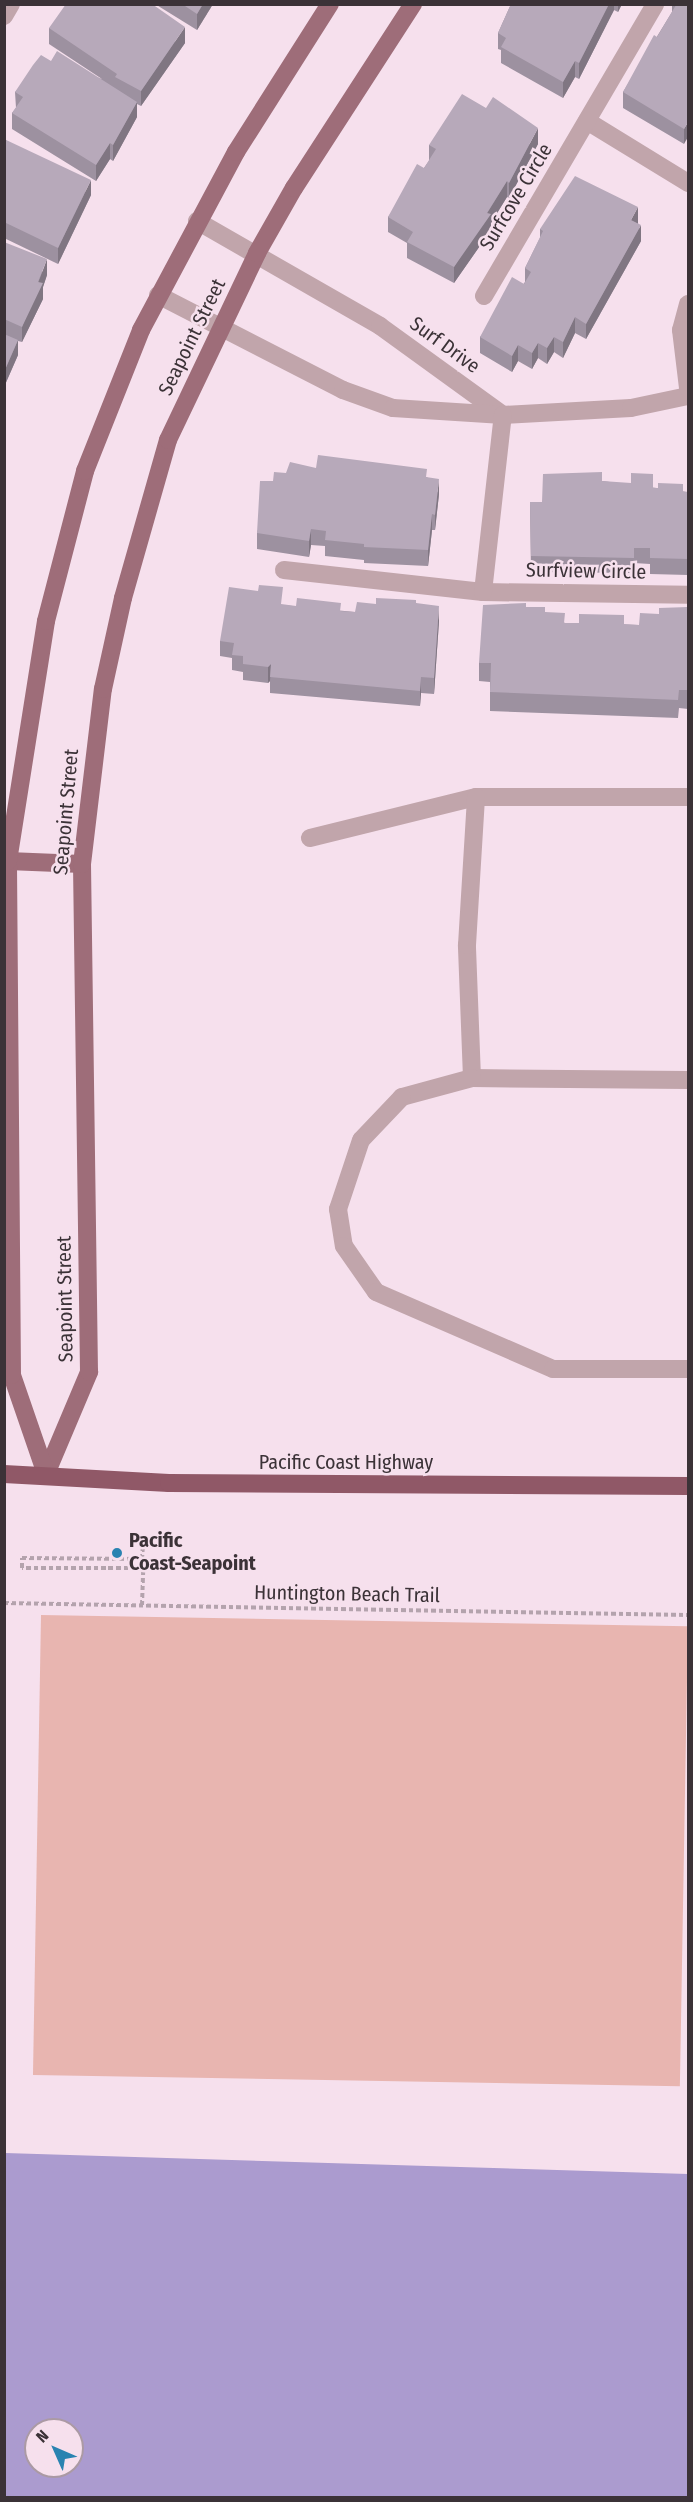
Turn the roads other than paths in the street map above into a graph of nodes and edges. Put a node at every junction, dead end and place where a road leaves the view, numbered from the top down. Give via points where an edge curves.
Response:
1 (11, 4) edge
2 (330, 4) edge
3 (412, 4) edge
4 (655, 4) edge
5 (4, 16) edge
6 (587, 121) junction
7 (688, 183) edge
8 (197, 221) junction
9 (257, 253) junction
10 (158, 295) junction
11 (484, 296) dead end
12 (688, 304) edge
13 (222, 326) junction
14 (688, 388) edge
15 (688, 396) edge
16 (503, 416) junction
17 (284, 570) dead end
18 (483, 592) junction
19 (688, 595) edge
20 (476, 797) junction
21 (688, 797) edge
22 (310, 838) dead end
23 (8, 861) junction
24 (82, 864) junction
25 (472, 1078) junction
26 (688, 1080) edge
27 (688, 1370) edge
28 (4, 1474) edge
29 (46, 1474) junction
30 (688, 1486) edge

1 - 5 street
2 - 8 main road
3 - 9 main road, Seapoint Street
4 - 6 street, Surfcove Circle
6 - 7 street
6 - 11 street, Surfcove Circle
8 - 9 street, Surf Drive
8 - 10 main road
9 - 13 main road, Seapoint Street
9 - 16 street, Surf Drive via 421,353
10 - 13 street
10 - 23 main road via 107,413 66,536 44,633
12 - 14 street via 681,330
13 - 16 street via 343,390 393,408
13 - 24 main road, Seapoint Street via 168,440 123,598 103,689
15 - 16 street via 631,408
16 - 18 street
17 - 18 street, Surfview Circle
18 - 19 street, Surfview Circle
20 - 21 street
20 - 22 street
20 - 25 street via 467,945
23 - 24 main road
23 - 29 main road via 12,1375
24 - 29 main road, Seapoint Street via 89,1372
25 - 26 street
25 - 27 street via 402,1097 361,1140 338,1209 344,1246 376,1292 553,1369
28 - 29 highway, Pacific Coast Highway
29 - 30 highway, Pacific Coast Highway via 169,1484

